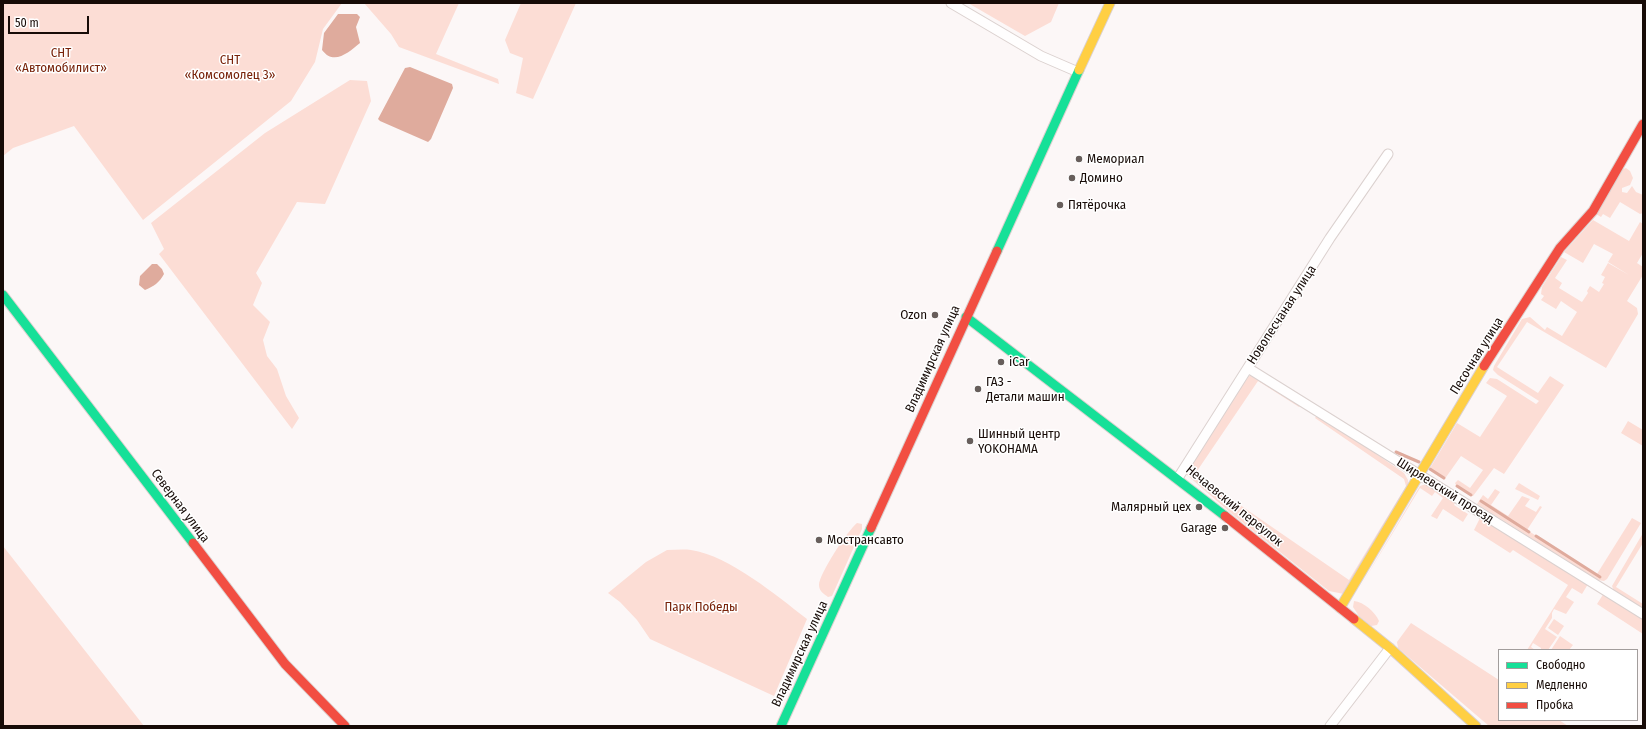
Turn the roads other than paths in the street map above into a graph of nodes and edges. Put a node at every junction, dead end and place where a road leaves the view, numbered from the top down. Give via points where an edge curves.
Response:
1 (951, 3) edge
2 (1110, 3) edge
3 (1078, 72) junction
4 (1643, 124) edge
5 (1388, 154) dead end
6 (3, 295) edge
7 (966, 317) junction
8 (1248, 368) junction
9 (1421, 476) junction
10 (1178, 478) junction
11 (1340, 608) junction
12 (1643, 614) edge
13 (1390, 648) junction
14 (345, 726) edge
15 (782, 726) edge
16 (1330, 726) edge
17 (1476, 726) edge

1 - 3 street via 1041,56
2 - 3 street, Владимирская улица
3 - 7 street, Владимирская улица
4 - 9 street, Песочная улица via 1593,211 1560,248 1482,369
5 - 8 street, Новопесчаная улица via 1330,238
6 - 14 street, Северная улица via 285,664
7 - 10 street, Нечаевский переулок
7 - 15 street, Владимирская улица
8 - 9 street, Ширяевский проезд
8 - 10 street, Новопесчаная улица
9 - 11 street, Песочная улица
9 - 12 street, Ширяевский проезд
10 - 11 street, Нечаевский переулок
11 - 13 street, Нечаевский переулок
13 - 16 street
13 - 17 street, Нечаевский переулок

